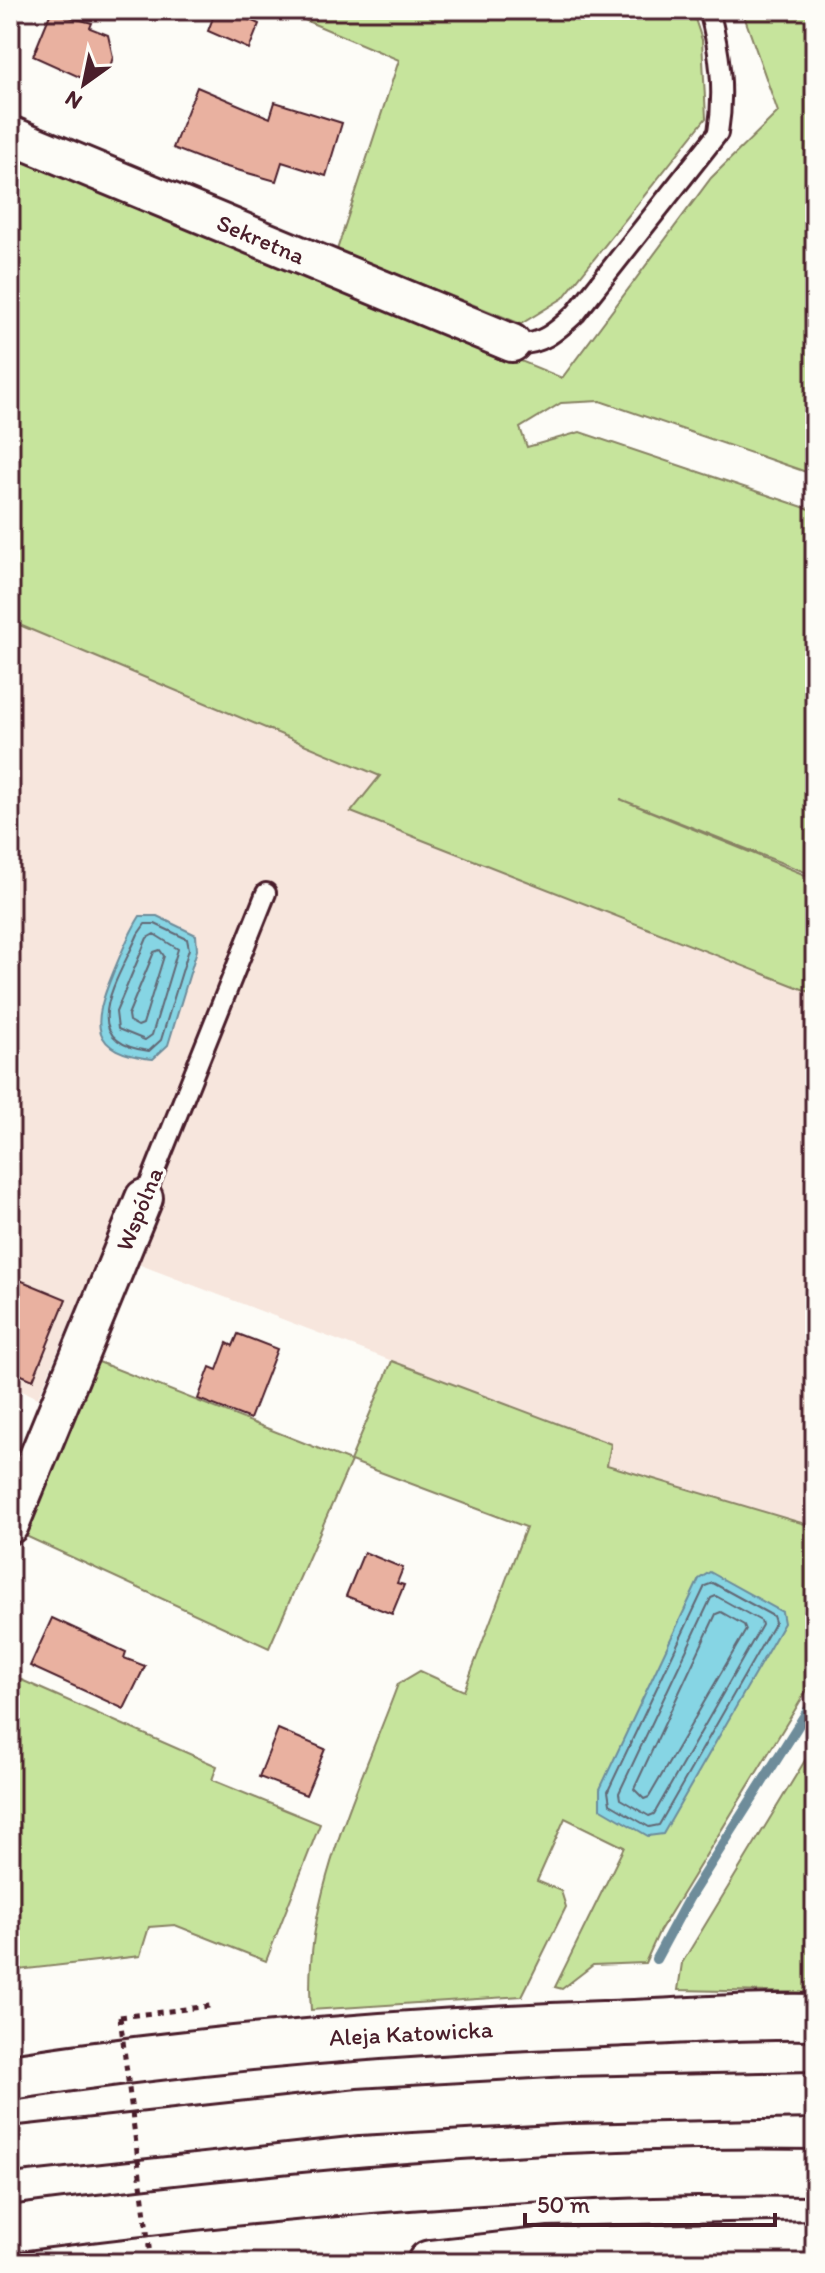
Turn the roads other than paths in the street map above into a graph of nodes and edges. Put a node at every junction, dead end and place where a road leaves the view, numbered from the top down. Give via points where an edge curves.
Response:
1 (709, 10) edge
2 (10, 135) edge
3 (512, 343) joint
4 (266, 893) dead end
5 (144, 1198) joint
6 (10, 1525) edge
7 (815, 2017) edge
8 (10, 2077) edge
9 (815, 2095) edge
10 (10, 2150) edge
11 (815, 2173) edge
12 (10, 2229) edge
13 (815, 2244) edge
14 (547, 2257) edge
15 (430, 2263) edge

1 - 3 lane via 720,51 723,102 718,133 576,313 528,346
2 - 3 street, Sekretna
4 - 5 lane, Wspólna
5 - 6 street, Wspólna
7 - 8 main road, Aleja Katowicka via 301,2040
9 - 10 main road via 570,2100 358,2112
11 - 12 main road via 632,2176 251,2200
13 - 14 main road
14 - 15 main road

